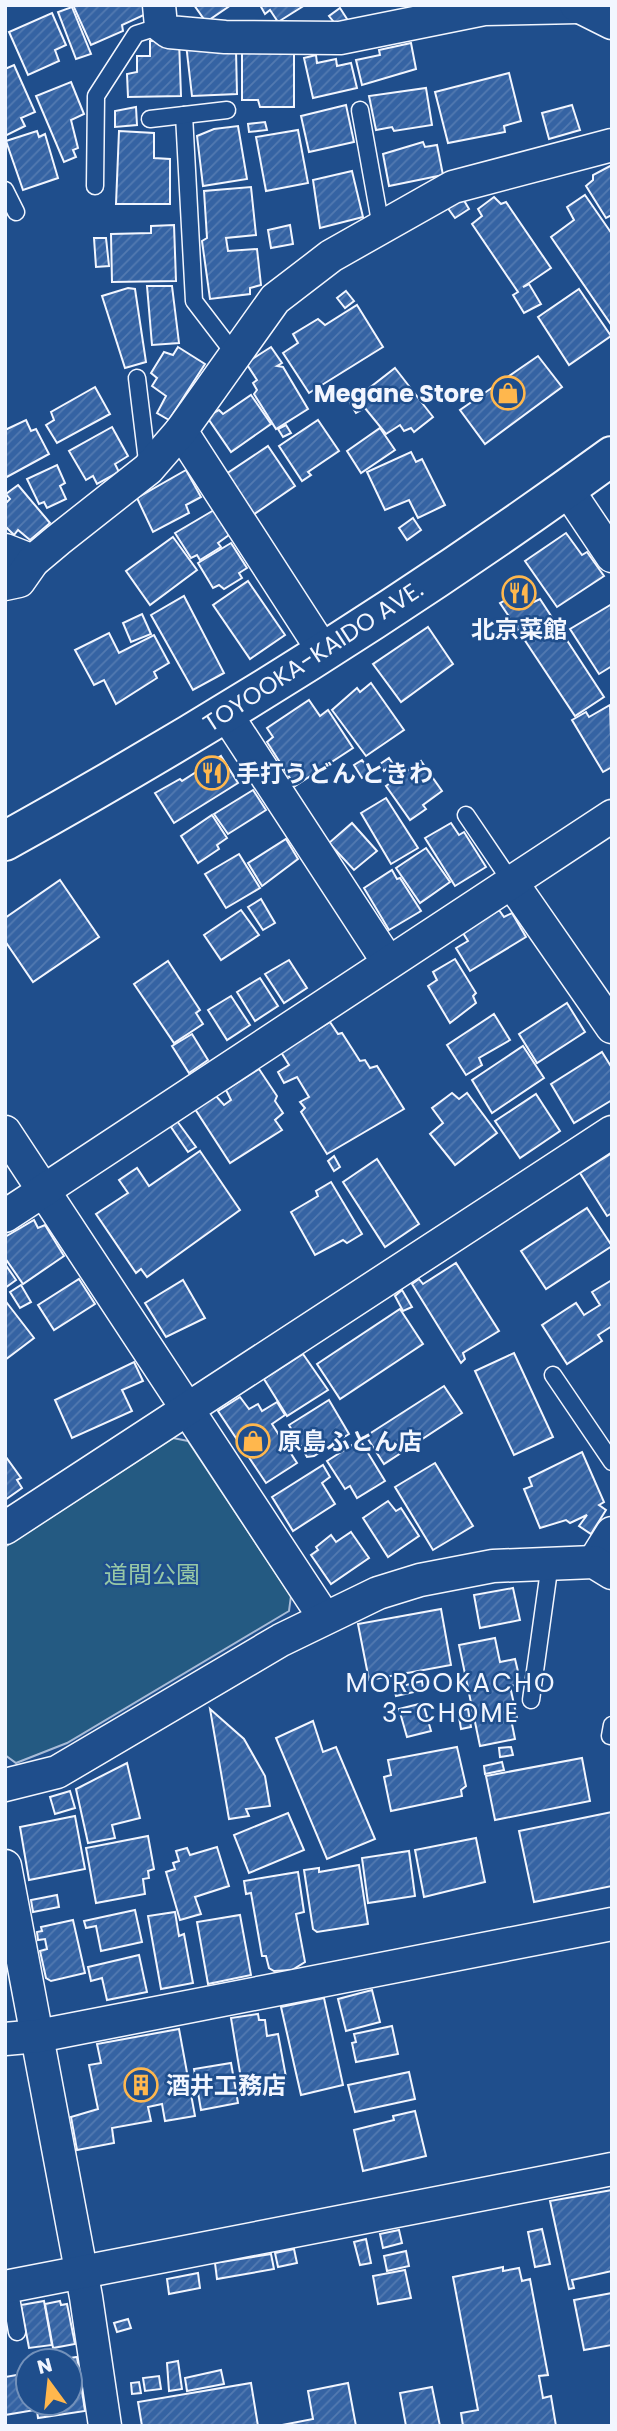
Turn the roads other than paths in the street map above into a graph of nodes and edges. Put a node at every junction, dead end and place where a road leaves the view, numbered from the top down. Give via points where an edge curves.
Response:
1 (577, 6) edge
2 (410, 13) edge
3 (160, 15) edge
4 (612, 23) edge
5 (227, 110) dead end
6 (360, 110) dead end
7 (184, 115) junction
8 (150, 119) dead end
9 (612, 145) edge
10 (95, 186) dead end
11 (5, 190) edge
12 (16, 212) dead end
13 (381, 227) junction
14 (236, 356) junction
15 (137, 377) dead end
16 (181, 431) junction
17 (612, 456) edge
18 (148, 469) junction
19 (567, 489) junction
20 (19, 555) edge
21 (612, 555) edge
22 (5, 584) edge
23 (324, 652) junction
24 (226, 714) junction
25 (466, 816) dead end
26 (612, 816) edge
27 (5, 841) edge
28 (512, 883) junction
29 (387, 962) junction
30 (612, 1027) edge
31 (5, 1132) edge
32 (612, 1132) edge
33 (43, 1190) junction
34 (5, 1216) edge
35 (553, 1375) dead end
36 (188, 1409) junction
37 (612, 1462) edge
38 (5, 1528) edge
39 (612, 1534) edge
40 (550, 1563) junction
41 (603, 1567) edge
42 (324, 1617) junction
43 (531, 1700) dead end
44 (5, 1785) edge
45 (5, 1866) edge
46 (612, 1924) edge
47 (38, 2036) junction
48 (5, 2039) edge
49 (612, 2169) edge
50 (80, 2273) junction
51 (7, 2287) edge
52 (17, 2332) dead end
53 (105, 2426) edge

1 - 2 street
1 - 4 street
2 - 3 street via 340,38 282,39 169,32
3 - 10 lane via 136,34 96,96
5 - 7 lane
6 - 13 lane
7 - 8 lane
7 - 14 lane via 194,301
9 - 13 street via 453,187
11 - 12 lane
13 - 14 street via 331,256 275,299
14 - 16 street
15 - 18 lane
16 - 18 street
16 - 23 street
17 - 19 main road, TOYOOKA-KAIDO AVE.
18 - 20 street
19 - 21 street
19 - 23 main road, TOYOOKA-KAIDO AVE.
20 - 22 street via 19,581
23 - 24 main road, TOYOOKA-KAIDO AVE.
24 - 27 main road, TOYOOKA-KAIDO AVE.
24 - 29 street
25 - 28 lane
26 - 28 street
28 - 29 street
28 - 30 street
29 - 33 street
31 - 33 street
32 - 36 street
33 - 34 street
33 - 36 street
35 - 37 lane
36 - 38 street
36 - 42 street
39 - 41 street
40 - 41 street
40 - 42 street via 493,1566 420,1580
40 - 43 lane
42 - 44 street via 57,1772
45 - 47 street
46 - 47 street
47 - 48 street
47 - 50 street
49 - 50 street
50 - 51 street
50 - 53 street
51 - 52 lane

